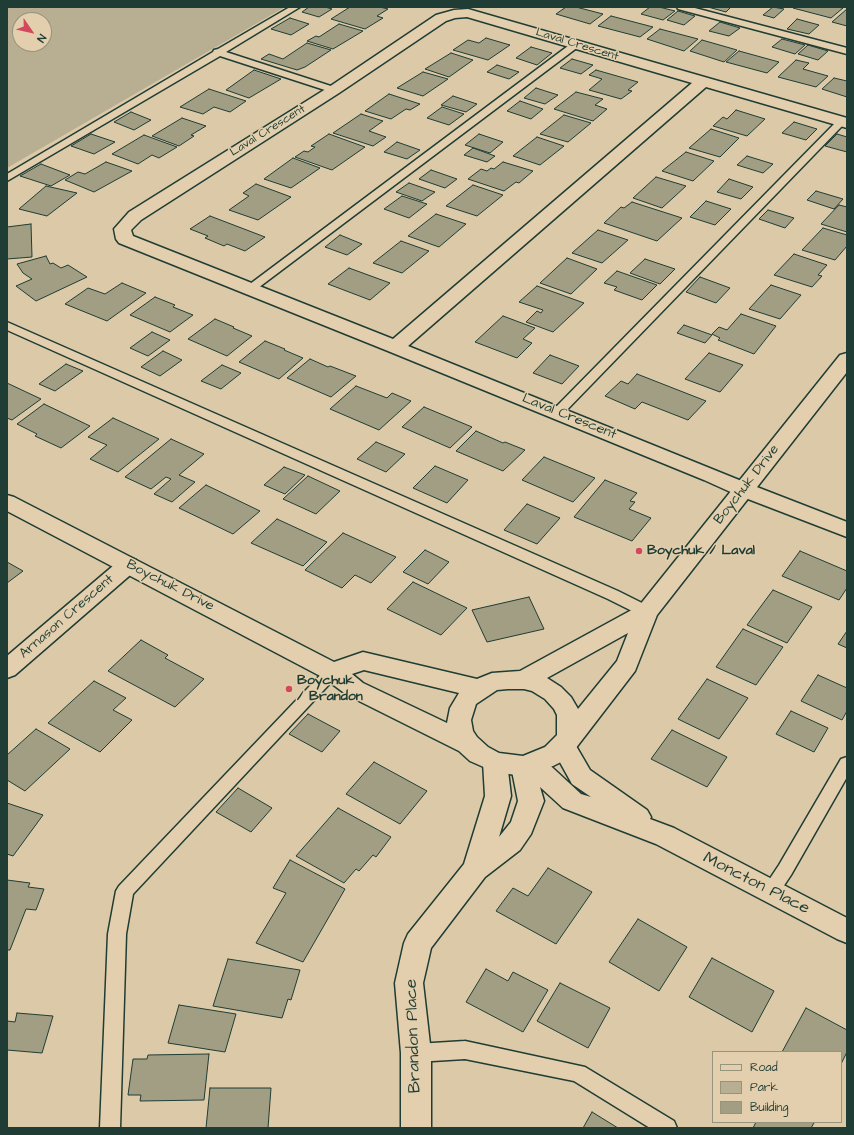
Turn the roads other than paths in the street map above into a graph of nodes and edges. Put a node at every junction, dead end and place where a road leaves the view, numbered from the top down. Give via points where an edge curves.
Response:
1 (296, 7) edge
2 (681, 7) edge
3 (575, 45) junction
4 (847, 51) edge
5 (217, 52) junction
6 (702, 82) junction
7 (334, 90) junction
8 (844, 123) edge
9 (7, 178) edge
10 (250, 289) junction
11 (7, 326) edge
12 (395, 347) junction
13 (847, 359) edge
14 (557, 412) junction
15 (742, 490) junction
16 (7, 502) edge
17 (847, 530) edge
18 (128, 564) junction
19 (647, 612) junction
20 (7, 669) edge
21 (332, 672) junction
22 (524, 680) junction
23 (479, 689) junction
24 (566, 742) junction
25 (468, 744) junction
26 (495, 762) junction
27 (847, 764) edge
28 (527, 765) junction
29 (665, 836) junction
30 (476, 869) junction
31 (771, 892) junction
32 (847, 931) edge
33 (416, 1053) junction
34 (416, 1127) dead end
35 (110, 1128) edge
36 (667, 1128) edge

1 - 5 lane
2 - 4 lane
3 - 6 street, Laval Crescent
3 - 7 street, Laval Crescent via 468,12 454,14 441,18
3 - 10 lane
5 - 7 lane
5 - 9 lane
6 - 8 street, Laval Crescent
6 - 12 street
7 - 10 street, Laval Crescent via 135,216 122,229 125,239
8 - 14 lane
10 - 12 street, Laval Crescent
11 - 19 lane
12 - 14 street, Laval Crescent
13 - 15 street, Boychuk Drive
14 - 15 street, Laval Crescent
15 - 17 street, Laval Crescent
15 - 19 street, Boychuk Drive
16 - 18 street, Boychuk Drive
18 - 20 street, Arnason Crescent
18 - 21 street, Boychuk Drive
19 - 22 street, Boychuk Drive
19 - 24 street, Boychuk Drive via 627,665
21 - 23 street via 363,661
21 - 25 street, Boychuk Drive via 355,689
21 - 35 lane via 125,891 117,934
22 - 23 street via 492,682
22 - 24 street via 540,685 563,703 569,715
23 - 25 street via 468,698 459,720 461,733
24 - 28 street via 554,754
24 - 29 street, Moncton Place via 581,777
25 - 26 street via 479,754
26 - 28 street
26 - 30 street, Brandon Place via 498,796
27 - 31 lane
28 - 29 street, Moncton Place via 572,801
28 - 30 street, Brandon Place via 531,801 522,826 511,842
29 - 31 street, Moncton Place
30 - 33 street, Brandon Place via 418,943 409,983
31 - 32 street, Moncton Place
33 - 34 street, Brandon Place
33 - 36 lane via 466,1050 578,1073

